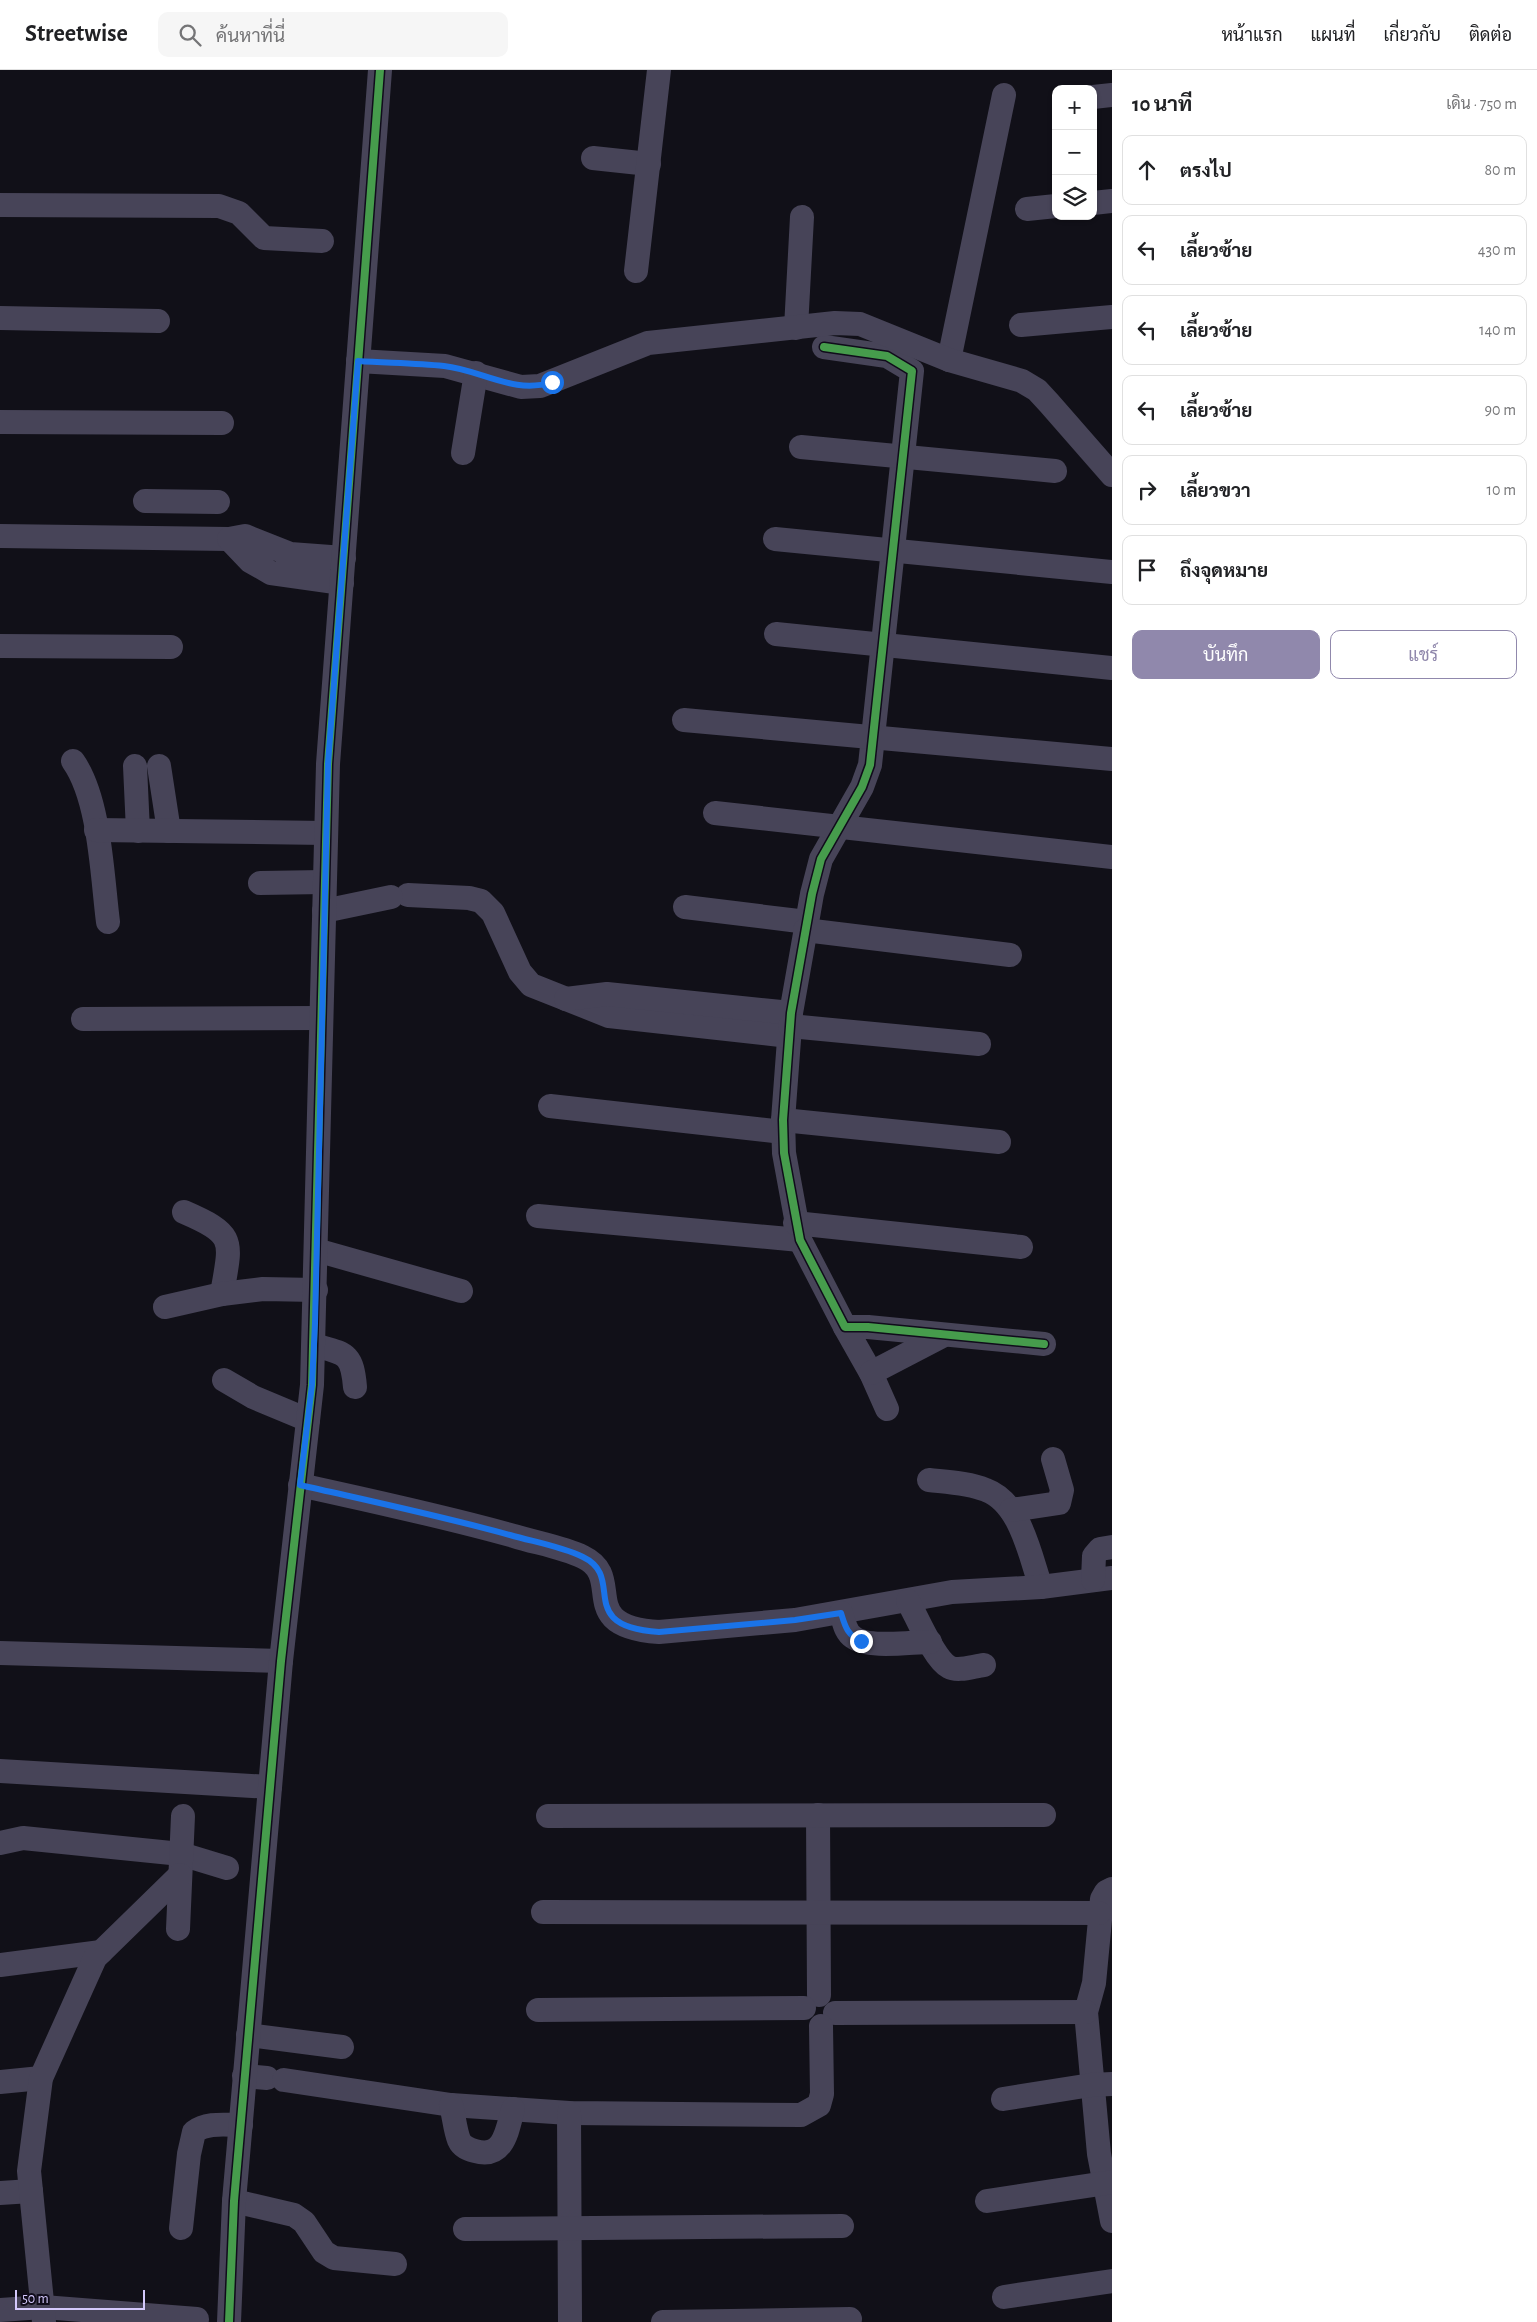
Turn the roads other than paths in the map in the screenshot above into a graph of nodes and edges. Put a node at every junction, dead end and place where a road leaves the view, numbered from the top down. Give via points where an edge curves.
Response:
1 (380, 70) edge
2 (660, 70) edge
3 (1004, 95) dead end
4 (1112, 95) edge
5 (1097, 97) edge
6 (593, 158) dead end
7 (649, 164) junction
8 (1112, 201) edge
9 (1097, 203) edge
10 (0, 205) edge
11 (1052, 206) edge
12 (1027, 209) dead end
13 (802, 217) dead end
14 (322, 242) dead end
15 (636, 270) dead end
16 (1112, 317) edge
17 (0, 318) edge
18 (158, 321) dead end
19 (1021, 325) dead end
20 (796, 328) junction
21 (824, 347) dead end
22 (948, 360) junction
23 (358, 361) junction
24 (476, 373) junction
25 (0, 422) edge
26 (222, 423) dead end
27 (801, 447) dead end
28 (463, 453) dead end
29 (904, 457) junction
30 (1055, 471) dead end
31 (1112, 476) edge
32 (145, 501) dead end
33 (191, 502) junction
34 (218, 502) dead end
35 (0, 536) edge
36 (191, 538) junction
37 (229, 539) junction
38 (775, 539) dead end
39 (894, 551) junction
40 (344, 558) junction
41 (1112, 572) edge
42 (342, 583) junction
43 (776, 634) dead end
44 (884, 645) junction
45 (0, 646) edge
46 (171, 647) dead end
47 (1112, 668) edge
48 (684, 720) dead end
49 (874, 737) junction
50 (1112, 759) edge
51 (73, 761) dead end
52 (135, 766) dead end
53 (159, 766) dead end
54 (715, 813) dead end
55 (841, 826) junction
56 (96, 830) junction
57 (138, 831) junction
58 (169, 831) junction
59 (326, 834) junction
60 (1112, 857) edge
61 (324, 882) junction
62 (260, 883) dead end
63 (685, 907) dead end
64 (324, 911) junction
65 (108, 922) dead end
66 (806, 926) junction
67 (1010, 955) dead end
68 (321, 1018) junction
69 (83, 1019) dead end
70 (790, 1025) junction
71 (979, 1044) dead end
72 (550, 1106) dead end
73 (783, 1126) junction
74 (999, 1142) dead end
75 (184, 1212) dead end
76 (538, 1216) dead end
77 (797, 1232) junction
78 (1021, 1247) dead end
79 (316, 1250) junction
80 (316, 1290) junction
81 (461, 1291) dead end
82 (222, 1294) junction
83 (165, 1307) dead end
84 (845, 1327) junction
85 (944, 1335) junction
86 (1044, 1344) dead end
87 (314, 1345) junction
88 (871, 1373) junction
89 (224, 1380) dead end
90 (355, 1387) dead end
91 (887, 1410) dead end
92 (308, 1420) junction
93 (1053, 1459) dead end
94 (929, 1480) dead end
95 (300, 1485) junction
96 (1011, 1510) junction
97 (1112, 1547) edge
98 (1102, 1579) edge
99 (1041, 1587) junction
100 (908, 1601) junction
101 (841, 1613) junction
102 (930, 1642) junction
103 (0, 1653) edge
104 (281, 1661) junction
105 (984, 1665) dead end
106 (0, 1771) edge
107 (270, 1787) junction
108 (818, 1815) junction
109 (1044, 1815) dead end
110 (183, 1816) dead end
111 (548, 1816) dead end
112 (0, 1843) edge
113 (180, 1865) junction
114 (227, 1868) dead end
115 (1112, 1889) edge
116 (543, 1912) dead end
117 (818, 1912) junction
118 (1099, 1913) junction
119 (178, 1929) dead end
120 (101, 1952) junction
121 (0, 1965) edge
122 (1103, 1983) edge
123 (811, 2002) junction
124 (538, 2010) dead end
125 (1086, 2012) junction
126 (828, 2020) junction
127 (248, 2035) junction
128 (342, 2047) dead end
129 (41, 2078) junction
130 (265, 2078) junction
131 (0, 2082) edge
132 (1101, 2085) edge
133 (1003, 2099) dead end
134 (451, 2105) junction
135 (513, 2109) junction
136 (569, 2113) junction
137 (240, 2125) junction
138 (1108, 2182) edge
139 (31, 2191) junction
140 (0, 2193) edge
141 (234, 2201) junction
142 (987, 2201) dead end
143 (1112, 2221) edge
144 (842, 2226) dead end
145 (181, 2228) dead end
146 (569, 2228) junction
147 (465, 2229) dead end
148 (395, 2264) dead end
149 (1112, 2281) edge
150 (1004, 2297) dead end
151 (0, 2310) edge
152 (43, 2315) edge
153 (850, 2319) dead end
154 (197, 2320) dead end
155 (229, 2322) edge
156 (570, 2322) edge
157 (663, 2322) edge

1 - 23 street
2 - 7 street
3 - 22 street
4 - 5 street
6 - 7 street
7 - 15 street
8 - 9 street
10 - 14 street via 219,206 238,213 264,238
11 - 12 street
13 - 20 street
16 - 19 street
17 - 18 street
20 - 22 street via 835,323 860,324
20 - 24 street via 648,343 540,386 521,387
21 - 29 street via 887,356 912,371
22 - 31 street via 1022,382 1036,390
23 - 24 street via 445,366
23 - 40 street
24 - 28 street
25 - 26 street
27 - 29 street
29 - 30 street
29 - 39 street
32 - 33 street
33 - 34 street
33 - 36 street
35 - 36 street
36 - 37 street
37 - 40 street via 245,536 290,554
37 - 42 street via 250,561 271,573
38 - 39 street
39 - 41 street
39 - 44 street
40 - 42 street
42 - 59 street
43 - 44 street
44 - 47 street
44 - 49 street
45 - 46 street
48 - 49 street
49 - 50 street
49 - 55 street via 870,765
51 - 56 street via 83,775
52 - 57 street
53 - 58 street
54 - 55 street
55 - 60 street
55 - 66 street via 822,859
56 - 57 street
56 - 65 street
57 - 58 street
58 - 59 street
59 - 61 street
61 - 62 street
61 - 64 street
63 - 66 street
64 - 68 street
64 - 70 street via 400,896 468,898 480,902 492,913 520,972 531,985 566,999 607,994 662,1011
66 - 67 street
66 - 70 street
68 - 69 street
68 - 79 street
70 - 71 street
70 - 73 street
72 - 73 street
73 - 74 street
73 - 77 street via 784,1153
75 - 82 street via 213,1225 228,1245
76 - 77 street
77 - 78 street
77 - 84 street
79 - 80 street
79 - 81 street
80 - 82 street via 263,1289
80 - 87 street
82 - 83 street
84 - 85 street
84 - 88 street
85 - 86 street
85 - 88 street
87 - 90 street via 341,1353 348,1359 353,1367
87 - 92 street
88 - 91 street
89 - 92 street via 253,1397
92 - 95 street
93 - 96 street via 1062,1490 1060,1503
94 - 96 street via 985,1489 998,1496
95 - 101 street via 471,1524 576,1554 596,1566 600,1573 611,1616 621,1625 637,1630 669,1631
95 - 104 street
96 - 99 street
97 - 98 street via 1100,1549 1094,1556
98 - 99 street
99 - 100 street via 952,1592
100 - 101 street
100 - 102 street
101 - 102 street via 847,1631 861,1641
102 - 105 street via 949,1667
103 - 104 street
104 - 107 street
106 - 107 street
107 - 127 street
108 - 109 street
108 - 111 street
108 - 117 street
110 - 113 street
112 - 113 street via 24,1838
113 - 114 street
113 - 119 street
113 - 120 street
115 - 118 street via 1102,1899
116 - 117 street
117 - 118 street
117 - 123 street
118 - 122 street
120 - 121 street
120 - 129 street via 95,1958
122 - 125 street
123 - 124 street
123 - 126 street via 808,2021
125 - 126 street
125 - 132 street
126 - 136 street via 819,2105 801,2115
127 - 128 street
127 - 130 street
129 - 131 street
129 - 139 street via 29,2171
130 - 134 street
130 - 137 street
132 - 133 street
132 - 138 street
134 - 135 street
134 - 135 street via 460,2141 466,2148 480,2152 499,2149
135 - 136 street
136 - 146 street
137 - 141 street
137 - 145 street via 211,2125 194,2132
138 - 142 street
138 - 143 street
139 - 140 street
139 - 152 street
141 - 148 street via 294,2215 308,2226 324,2252 334,2258
141 - 155 street
144 - 146 street
146 - 147 street
146 - 156 street
149 - 150 street
151 - 152 street
152 - 154 street
153 - 157 street

